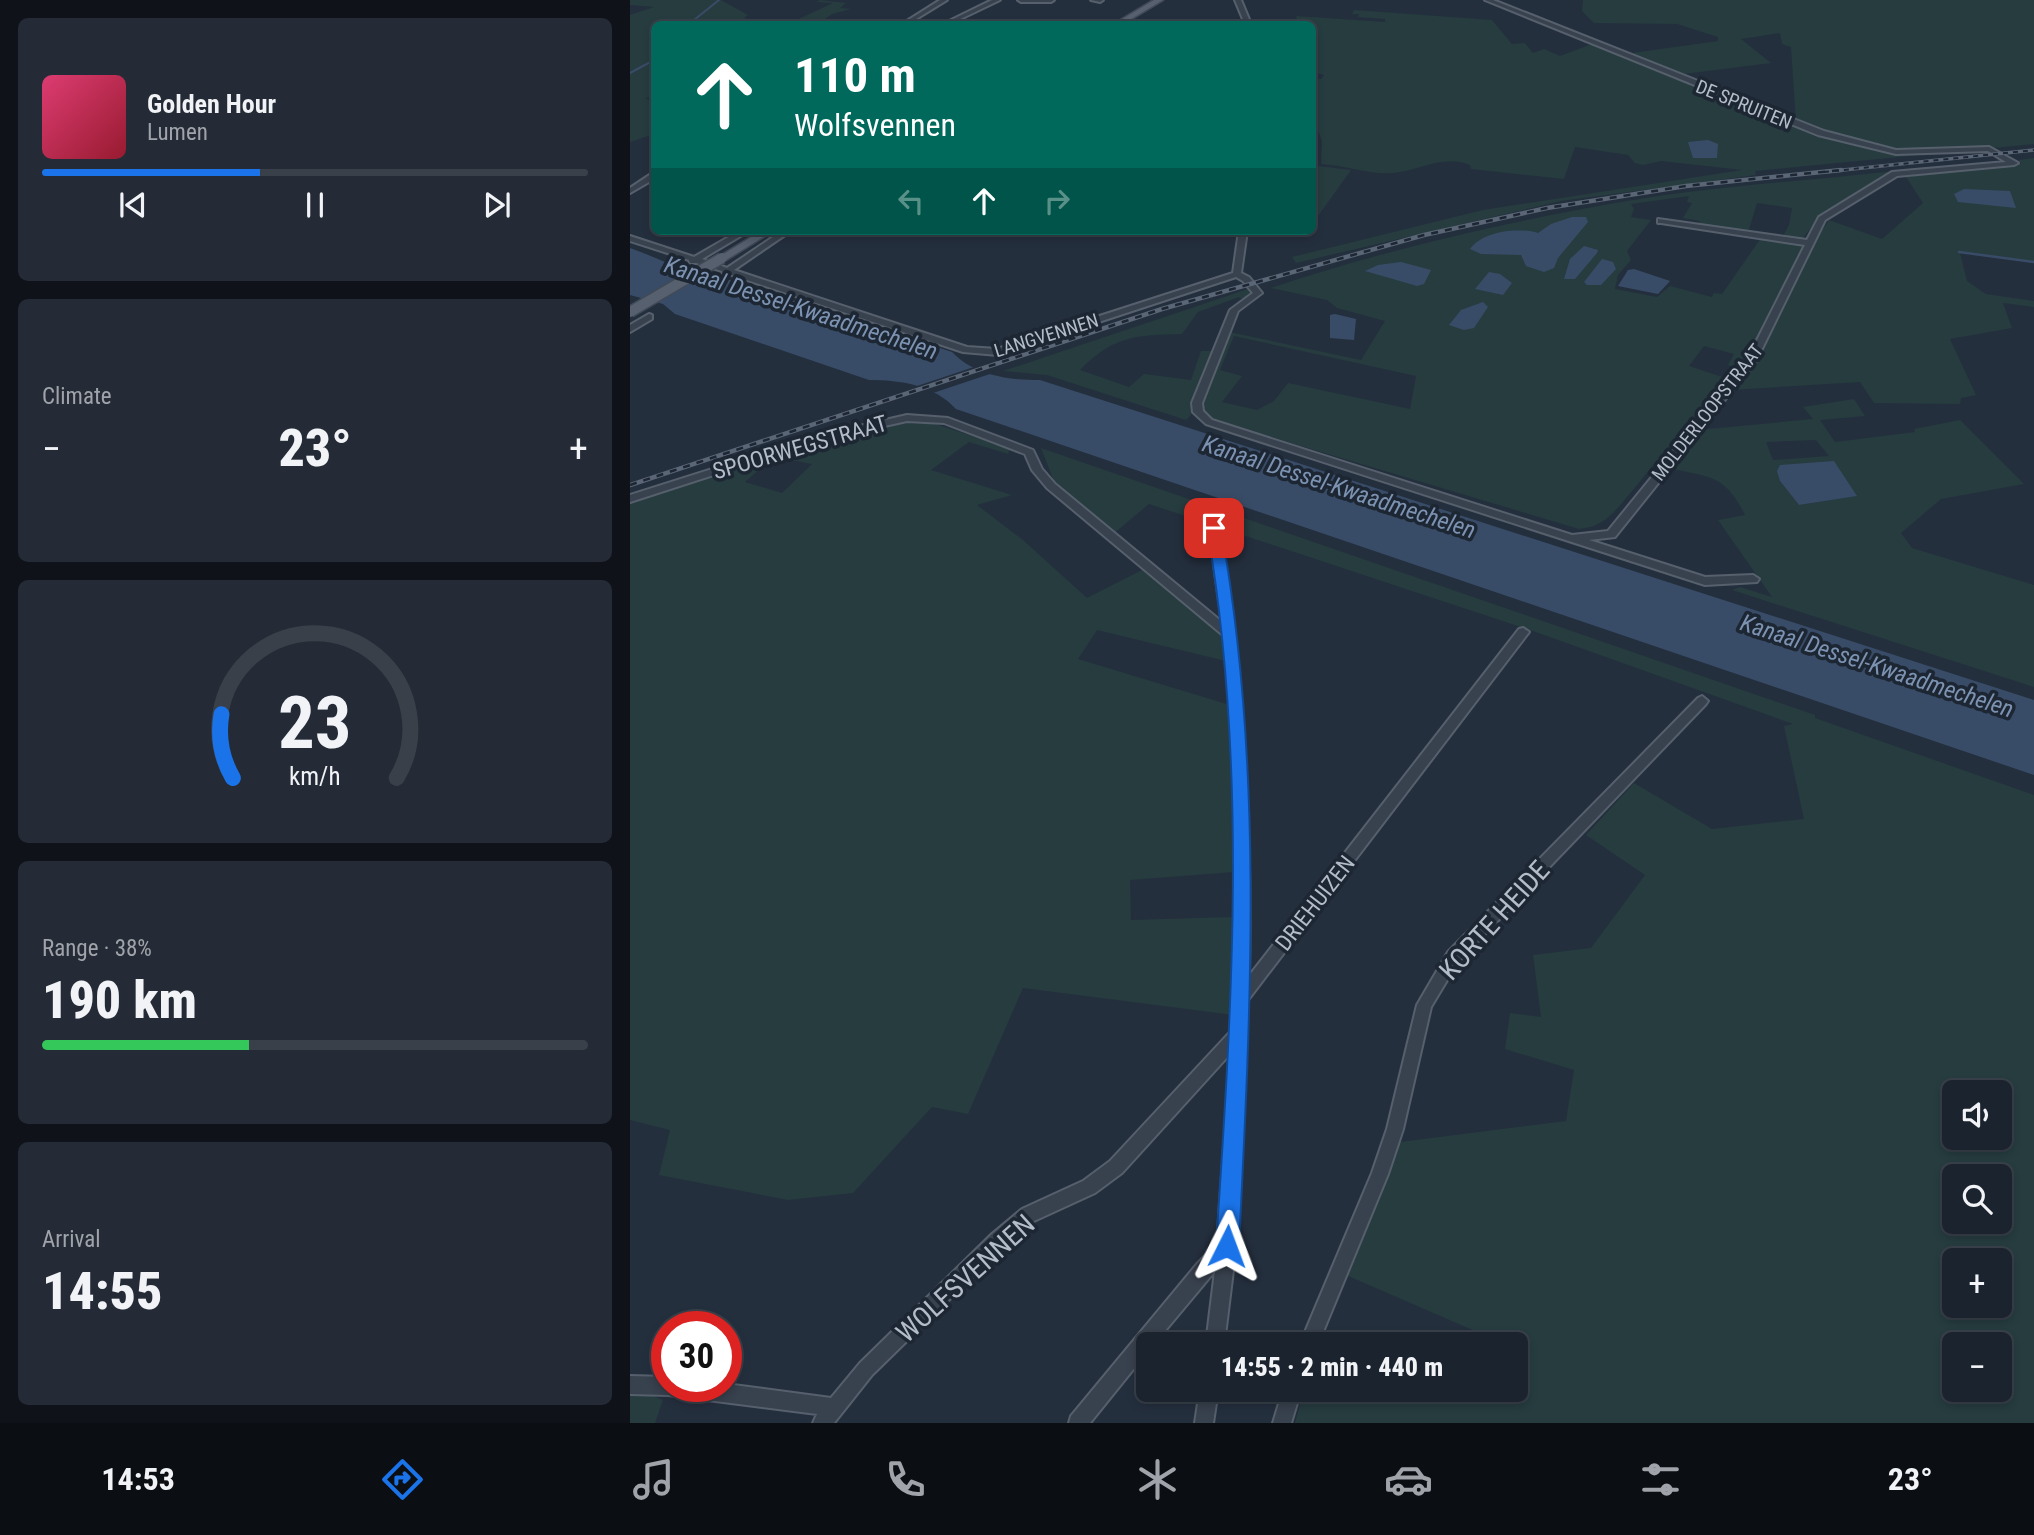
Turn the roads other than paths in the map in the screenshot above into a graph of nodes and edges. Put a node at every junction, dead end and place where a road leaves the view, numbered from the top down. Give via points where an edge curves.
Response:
1 (944, 0) edge
2 (996, 0) edge
3 (1021, 0) edge
4 (1051, 0) edge
5 (1094, 0) edge
6 (1100, 0) edge
7 (1159, 0) edge
8 (1238, 0) edge
9 (1488, 0) edge
10 (910, 21) edge
11 (952, 21) edge
12 (1123, 21) edge
13 (1247, 21) edge
14 (2009, 158) joint
15 (651, 178) edge
16 (630, 191) edge
17 (1661, 221) dead end
18 (738, 235) edge
19 (761, 235) edge
20 (781, 235) edge
21 (1242, 235) edge
22 (630, 238) edge
23 (1808, 243) junction
24 (693, 261) junction
25 (726, 272) junction
26 (1237, 274) junction
27 (630, 311) edge
28 (630, 329) edge
29 (630, 499) edge
30 (1214, 528) dead end
31 (1611, 534) junction
32 (1572, 538) junction
33 (1614, 551) junction
34 (1753, 579) dead end
35 (1523, 632) dead end
36 (1230, 635) junction
37 (1702, 701) dead end
38 (1242, 996) junction
39 (1240, 1032) junction
40 (1227, 1246) junction
41 (1216, 1332) edge
42 (1314, 1332) edge
43 (630, 1385) edge
44 (651, 1386) edge
45 (742, 1399) edge
46 (1207, 1402) edge
47 (1288, 1402) edge
48 (827, 1415) edge
49 (1078, 1423) edge
50 (1204, 1423) edge
51 (1282, 1423) edge

1 - 10 street
2 - 11 street
3 - 4 street
5 - 6 street
7 - 12 main road
8 - 13 street
9 - 14 street, DE SPRUITEN via 1846,141 1896,152 1989,149
14 - 23 street, MOLDERLOOPSTRAAT via 2012,164 1890,176 1822,219
15 - 16 street
17 - 23 street
18 - 24 street
19 - 27 main road, bridge
20 - 25 street
21 - 26 street
22 - 24 street, LANGVENNEN
23 - 31 street, MOLDERLOOPSTRAAT via 1751,361
24 - 25 street, LANGVENNEN
25 - 26 street, LANGVENNEN via 985,353
26 - 32 street via 1258,293 1234,310 1197,403 1201,417
27 - 28 street via 649,317
29 - 36 street, SPOORWEGSTRAAT via 858,427 906,418 945,420 1029,452 1051,486
30 - 36 street
31 - 32 street
31 - 33 street via 1608,540
32 - 33 street
33 - 34 street via 1705,581
35 - 38 street, DRIEHUIZEN
36 - 38 street via 1242,780
37 - 42 street, KORTE HEIDE via 1453,957 1437,981 1424,1005 1380,1174
38 - 39 street
39 - 40 street
39 - 48 street, WOLFSVENNEN via 1116,1167 1089,1187 1028,1215 998,1240 866,1369
40 - 41 street
40 - 49 street via 1203,1269
43 - 44 street
45 - 48 street
46 - 50 street
47 - 51 street

